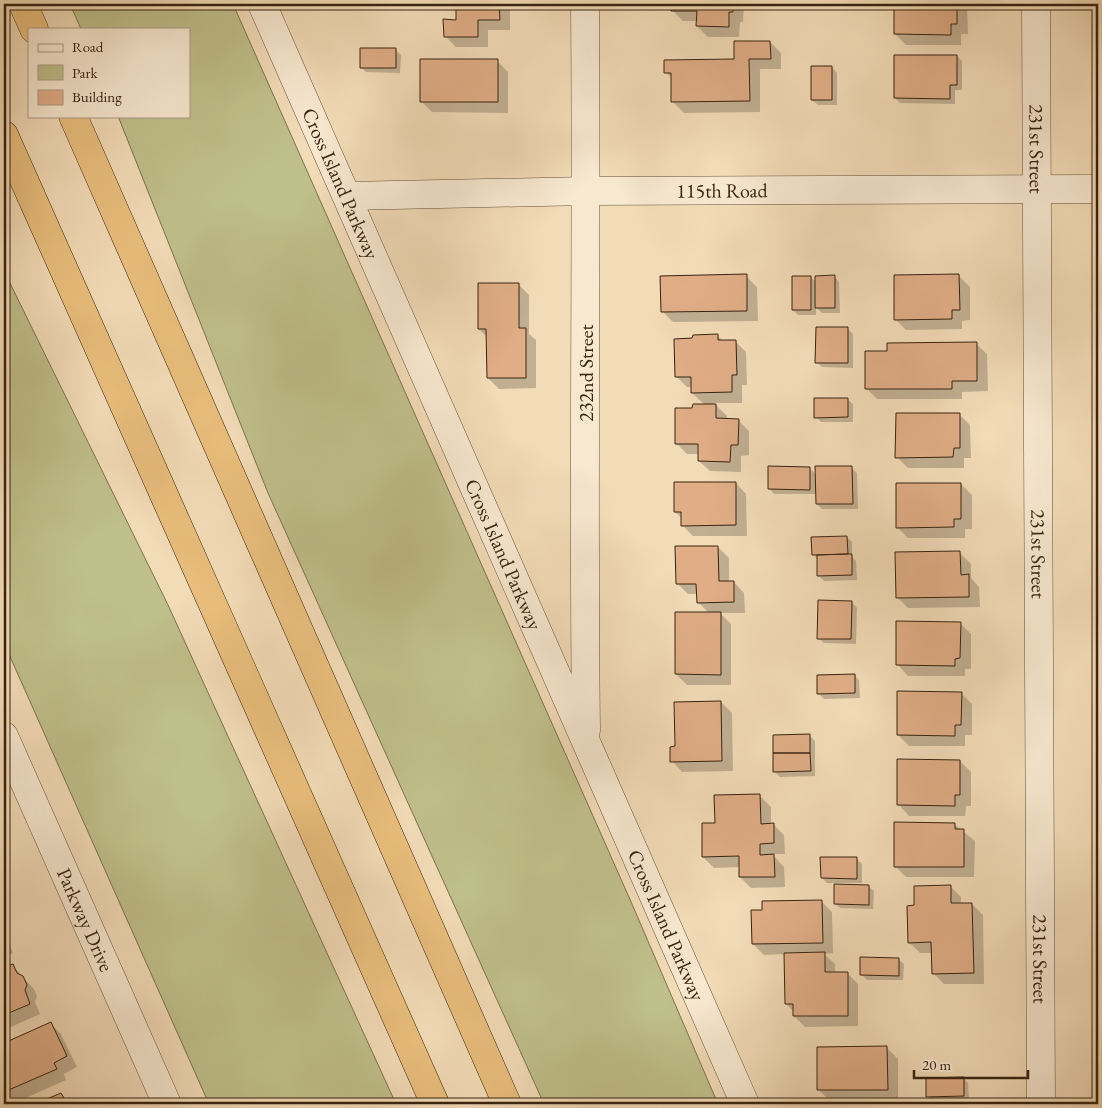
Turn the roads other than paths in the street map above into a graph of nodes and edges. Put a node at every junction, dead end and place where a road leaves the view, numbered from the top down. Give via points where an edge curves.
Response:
1 (23, 4) edge
2 (262, 4) edge
3 (586, 4) edge
4 (1036, 4) edge
5 (34, 28) edge
6 (74, 118) edge
7 (4, 135) edge
8 (1037, 189) junction
9 (1098, 189) edge
10 (586, 191) junction
11 (347, 196) junction
12 (4, 736) edge
13 (586, 743) junction
14 (167, 1104) edge
15 (435, 1104) edge
16 (507, 1104) edge
17 (745, 1104) edge
18 (1041, 1104) edge

1 - 5 highway
2 - 11 street, Cross Island Parkway
3 - 10 street, 232nd Street
4 - 8 street, 231st Street
6 - 16 highway
7 - 15 highway
8 - 9 street, 115th Road
8 - 10 street, 115th Road
8 - 18 street, 231st Street
10 - 11 street, 115th Road
10 - 13 street, 232nd Street
11 - 13 street, Cross Island Parkway
12 - 14 street, Parkway Drive
13 - 17 street, Cross Island Parkway

